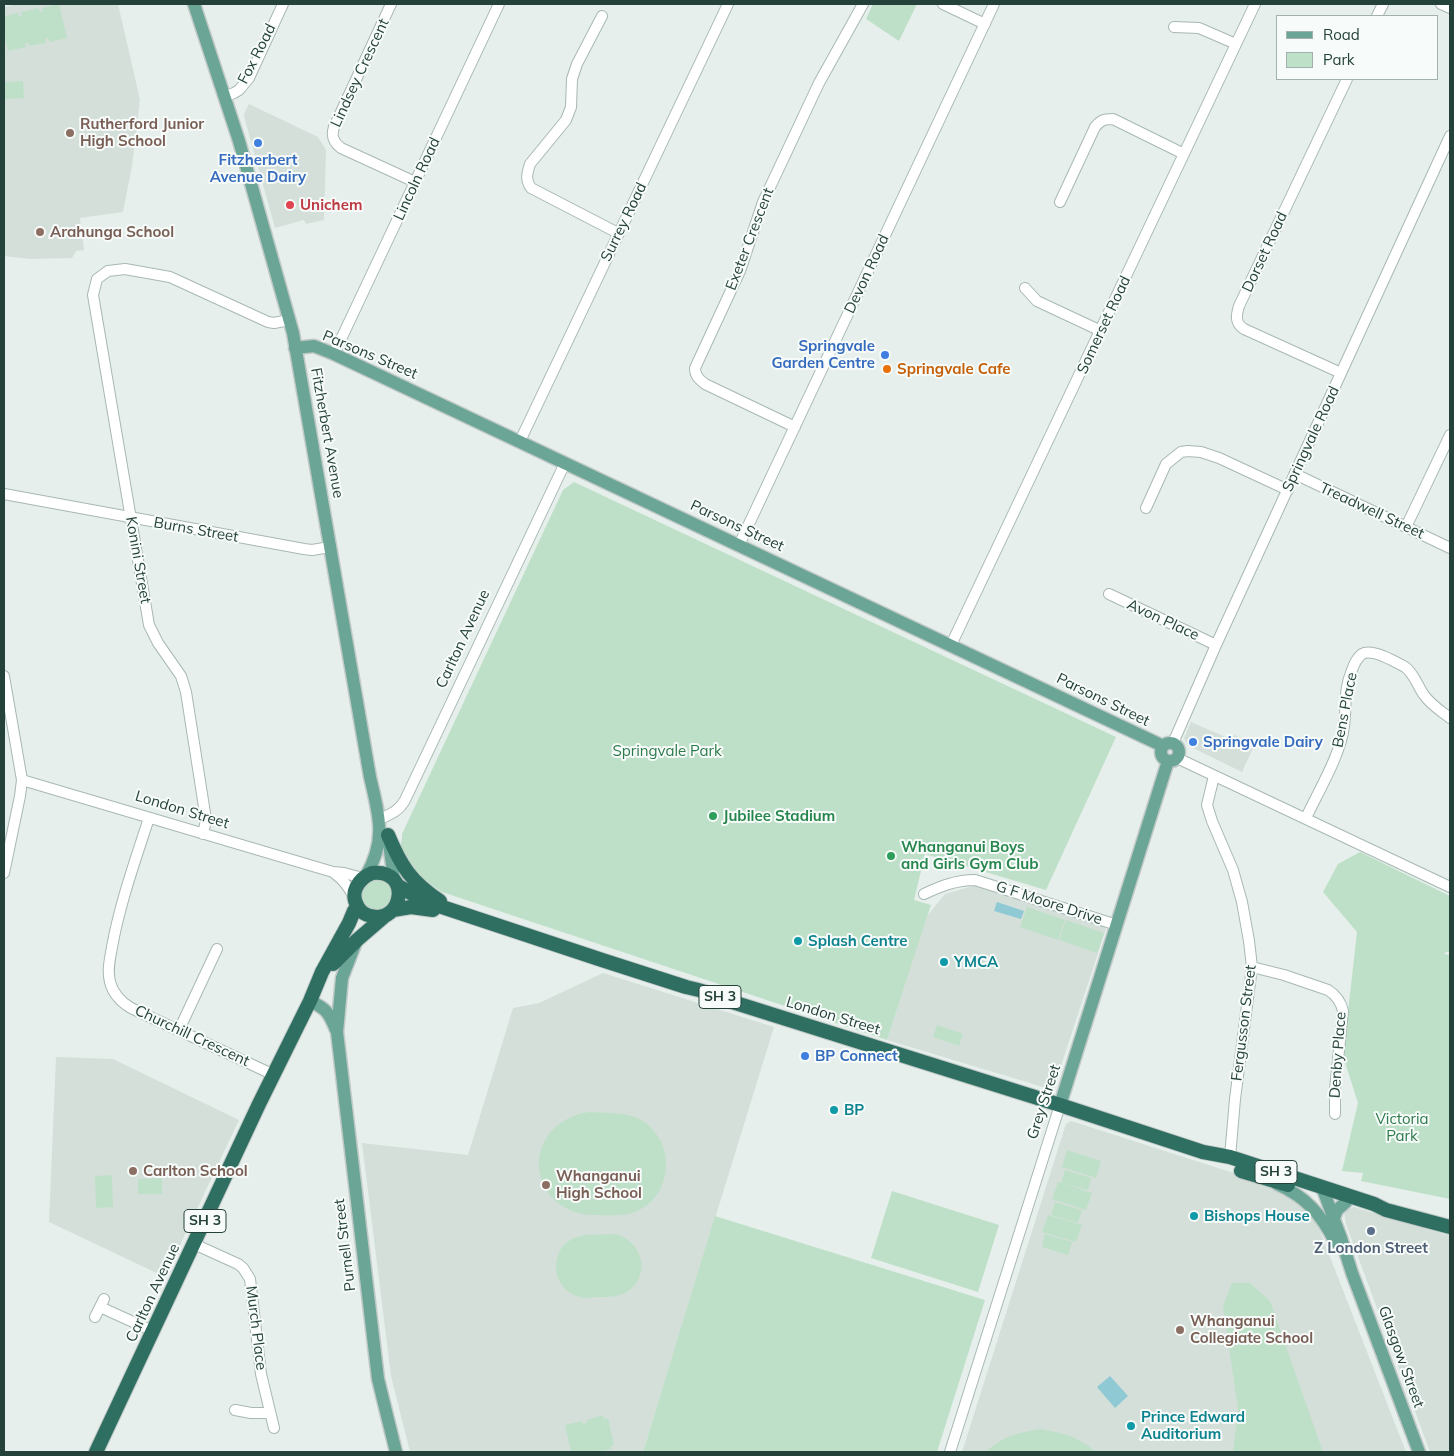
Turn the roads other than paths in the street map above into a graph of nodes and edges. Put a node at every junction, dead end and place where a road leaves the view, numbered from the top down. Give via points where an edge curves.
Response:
1 (194, 4) edge
2 (283, 4) edge
3 (391, 4) edge
4 (499, 4) edge
5 (728, 4) edge
6 (863, 4) edge
7 (943, 4) edge
8 (994, 4) edge
9 (1255, 4) edge
10 (1441, 4) edge
11 (1450, 8) edge
12 (602, 16) dead end
13 (985, 24) junction
14 (1174, 27) dead end
15 (1236, 44) junction
16 (1348, 80) edge
17 (224, 97) junction
18 (1450, 136) edge
19 (1184, 154) junction
20 (415, 182) junction
21 (1060, 202) dead end
22 (618, 233) junction
23 (1025, 288) dead end
24 (289, 320) junction
25 (1101, 331) junction
26 (295, 348) junction
27 (334, 354) junction
28 (1341, 373) junction
29 (795, 427) junction
30 (1450, 435) edge
31 (520, 441) junction
32 (565, 463) junction
33 (1295, 474) junction
34 (1288, 490) junction
35 (4, 494) edge
36 (1146, 508) dead end
37 (131, 518) junction
38 (1406, 527) junction
39 (739, 545) junction
40 (330, 547) junction
41 (1450, 548) edge
42 (1109, 594) dead end
43 (951, 645) junction
44 (1216, 645) junction
45 (4, 676) edge
46 (1450, 718) edge
47 (1168, 745) junction
48 (1173, 760) junction
49 (1214, 776) junction
50 (22, 780) junction
51 (149, 818) junction
52 (1306, 818) junction
53 (380, 819) junction
54 (203, 834) junction
55 (388, 835) junction
56 (333, 872) junction
57 (4, 873) edge
58 (364, 877) junction
59 (396, 882) junction
60 (1450, 887) edge
61 (924, 894) dead end
62 (356, 902) junction
63 (454, 910) junction
64 (390, 913) junction
65 (1117, 925) junction
66 (357, 940) junction
67 (217, 949) dead end
68 (1252, 967) junction
69 (318, 984) junction
70 (310, 1001) junction
71 (179, 1030) junction
72 (337, 1032) junction
73 (274, 1075) junction
74 (1060, 1104) junction
75 (1334, 1114) dead end
76 (1202, 1152) junction
77 (1230, 1157) junction
78 (1266, 1179) junction
79 (1324, 1192) junction
80 (1346, 1202) junction
81 (1386, 1210) junction
82 (1334, 1218) junction
83 (1450, 1227) edge
84 (194, 1244) junction
85 (1352, 1273) junction
86 (95, 1317) dead end
87 (153, 1331) junction
88 (235, 1410) dead end
89 (270, 1413) junction
90 (274, 1428) dead end
91 (96, 1452) edge
92 (396, 1452) edge
93 (950, 1452) edge
94 (1419, 1452) edge

1 - 17 main road, Fitzherbert Avenue
2 - 17 street, Fox Road via 249,78 234,94
3 - 20 street, Lindsey Crescent via 332,137 341,148
4 - 20 street, Lincoln Road
5 - 22 street, Surrey Road
6 - 29 street, Exeter Crescent via 819,83 763,202 740,271 695,368 698,379 705,384
7 - 13 street
8 - 13 street, Devon Road
9 - 15 street, Somerset Road
10 - 11 street
12 - 22 street via 576,64 571,107 566,120 530,164 527,182 531,188
13 - 29 street, Devon Road
14 - 15 street via 1199,28
15 - 19 street, Somerset Road
16 - 28 street, Dorset Road via 1237,315 1244,329
17 - 24 main road, Fitzherbert Avenue
18 - 28 street, Springvale Road
19 - 21 street via 1113,119 1101,120
19 - 25 street, Somerset Road
20 - 27 street, Lincoln Road
22 - 31 street, Surrey Road
23 - 25 street via 1037,301
24 - 26 main road, Fitzherbert Avenue
24 - 37 street, Konini Street via 268,322 170,277 124,269 108,271 97,279 93,295
25 - 43 street, Somerset Road
26 - 27 main road, Parsons Street via 314,346
26 - 40 main road, Fitzherbert Avenue
27 - 31 main road, Parsons Street
28 - 33 street, Springvale Road
29 - 39 street, Devon Road
30 - 38 street
31 - 32 main road, Parsons Street
32 - 39 main road, Parsons Street
32 - 53 street, Carlton Avenue via 405,800 400,809
33 - 34 street, Springvale Road
33 - 38 street, Treadwell Street
34 - 36 street via 1219,458 1188,451 1181,452 1166,464
34 - 44 street, Springvale Road
35 - 37 street, Burns Street
37 - 40 street, Burns Street via 304,549
37 - 54 street, Konini Street via 150,625 158,643 181,676 186,692 206,820
38 - 41 street, Treadwell Street
39 - 43 main road, Parsons Street
40 - 53 main road, Fitzherbert Avenue
42 - 44 street, Avon Place
43 - 47 main road, Parsons Street
44 - 47 street, Springvale Road
45 - 50 street
46 - 52 street, Bens Place via 1425,697 1407,669 1380,655 1362,654 1348,679 1340,743
47 - 48 main road via 1161,749 1161,755 1165,760
48 - 49 street
48 - 65 main road, Grey Street
49 - 52 street
49 - 68 street, Fergusson Street via 1207,805 1242,902
50 - 51 street, London Street
50 - 57 street
51 - 54 street, London Street
51 - 71 street, Churchill Crescent via 119,911 109,974 113,990 124,1003
52 - 60 street
53 - 55 main road
53 - 58 main road, Fitzherbert Avenue via 378,849
54 - 56 street, London Street
55 - 59 main road
55 - 63 highway via 406,871 417,884
56 - 58 street, London Street
56 - 62 street via 342,878
58 - 59 highway, SH 3 via 372,873 382,874
58 - 62 highway, SH 3 via 354,892
59 - 63 highway, London Street / SH 3 via 424,901
59 - 64 highway via 397,904
61 - 65 street, G F Moore Drive via 950,883 975,880
62 - 64 highway, SH 3 via 367,915 379,917
62 - 69 highway, Carlton Avenue / SH 3
63 - 64 highway, London Street / SH 3 via 410,907
63 - 74 highway, London Street / SH 3 via 610,963
64 - 66 highway, Carlton Avenue / SH 3
65 - 74 main road, Grey Street
66 - 69 highway, Carlton Avenue / SH 3 via 334,962
66 - 72 main road, Purnell Street via 342,978
67 - 71 street
68 - 75 street, Denby Place via 1328,990 1338,1000 1343,1011
68 - 77 street, Fergusson Street
69 - 70 highway, Carlton Avenue / SH 3
70 - 72 main road, Purnell Street via 330,1014
70 - 73 highway, Carlton Avenue / SH 3
71 - 73 street, Churchill Crescent
72 - 92 main road, Purnell Street via 378,1379
73 - 84 highway, Carlton Avenue / SH 3
74 - 76 highway, London Street / SH 3
74 - 93 street, Grey Street
76 - 77 highway, London Street / SH 3
76 - 78 highway, London Street / SH 3 via 1228,1166
77 - 79 highway, London Street / SH 3
78 - 79 highway, London Street / SH 3
78 - 85 main road, Glasgow Street via 1298,1195 1319,1214
79 - 80 highway, London Street / SH 3
79 - 81 highway, London Street / SH 3
79 - 82 main road, Glasgow Street
80 - 81 highway, London Street / SH 3
80 - 82 main road
81 - 83 highway, London Street / SH 3
82 - 85 main road, Glasgow Street
84 - 87 highway, Carlton Avenue / SH 3
84 - 89 street, Murch Place via 238,1264 250,1279 261,1374
85 - 94 main road, Glasgow Street
86 - 87 street via 102,1303
87 - 91 highway, Carlton Avenue / SH 3
88 - 89 street
89 - 90 street, Murch Place

